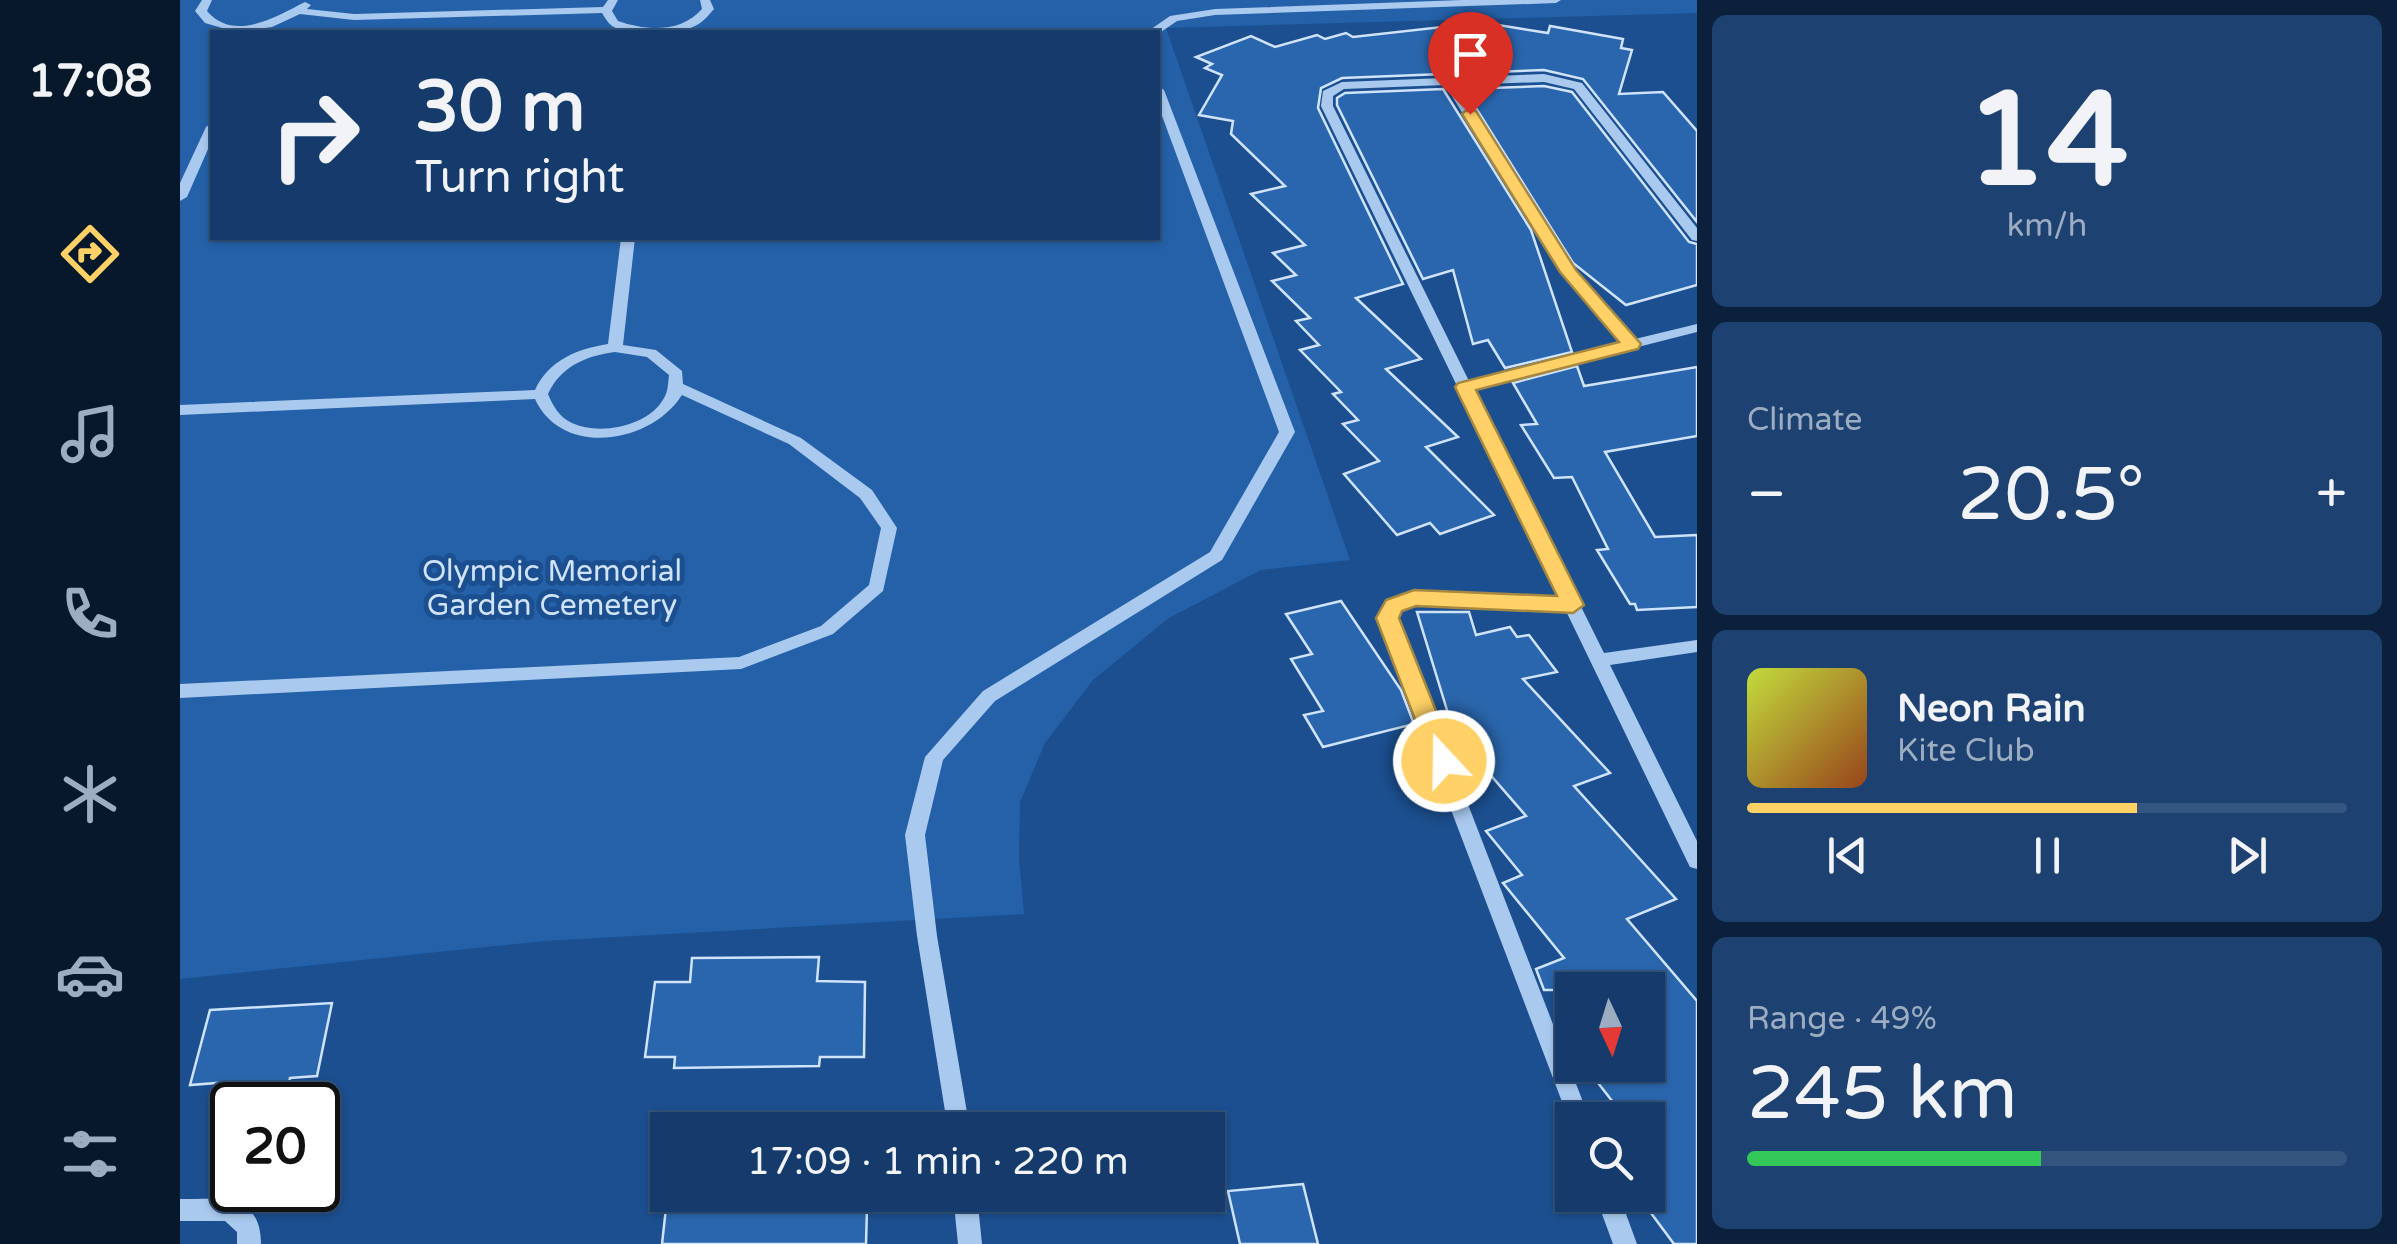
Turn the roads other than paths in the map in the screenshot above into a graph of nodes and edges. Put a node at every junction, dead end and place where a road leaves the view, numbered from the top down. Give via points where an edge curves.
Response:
1 (208, 0) edge
2 (705, 0) edge
3 (1556, 0) edge
4 (610, 5) edge
5 (303, 6) edge
6 (249, 30) edge
7 (643, 30) edge
8 (660, 30) edge
9 (1156, 30) edge
10 (1449, 82) junction
11 (1160, 95) edge
12 (210, 131) edge
13 (180, 197) edge
14 (1697, 238) edge
15 (628, 240) edge
16 (1697, 328) edge
17 (1632, 344) junction
18 (615, 348) junction
19 (1465, 387) junction
20 (679, 388) junction
21 (540, 394) junction
22 (180, 410) edge
23 (1573, 605) junction
24 (1697, 646) edge
25 (1600, 660) junction
26 (180, 691) edge
27 (1697, 862) edge
28 (1572, 1102) edge
29 (956, 1112) edge
30 (180, 1210) edge
31 (967, 1212) edge
32 (1613, 1212) edge
33 (249, 1244) edge
34 (970, 1244) edge
35 (1625, 1244) edge

1 - 6 street via 200,11 207,20
2 - 8 street via 708,9 697,20
3 - 9 street via 1216,12 1174,18
4 - 5 street via 354,17
4 - 7 street via 614,24
5 - 6 street
10 - 14 street via 1544,78 1578,86
10 - 17 street via 1569,272
10 - 19 street via 1342,86 1327,94 1327,106
11 - 29 street via 1287,432 1216,556 989,696 934,757 915,835
12 - 13 street
15 - 18 street
16 - 17 street
17 - 19 street
18 - 20 street via 667,362
18 - 21 street via 554,369
19 - 23 street
20 - 21 street via 663,412 605,432 565,426 542,406
20 - 26 street via 795,441 866,494 889,528 877,587 828,630 741,664
21 - 22 street
23 - 25 street
23 - 28 street via 1414,598 1394,606 1387,618
24 - 25 street
25 - 27 street
30 - 33 street via 230,1210 248,1228
31 - 34 street
32 - 35 street

